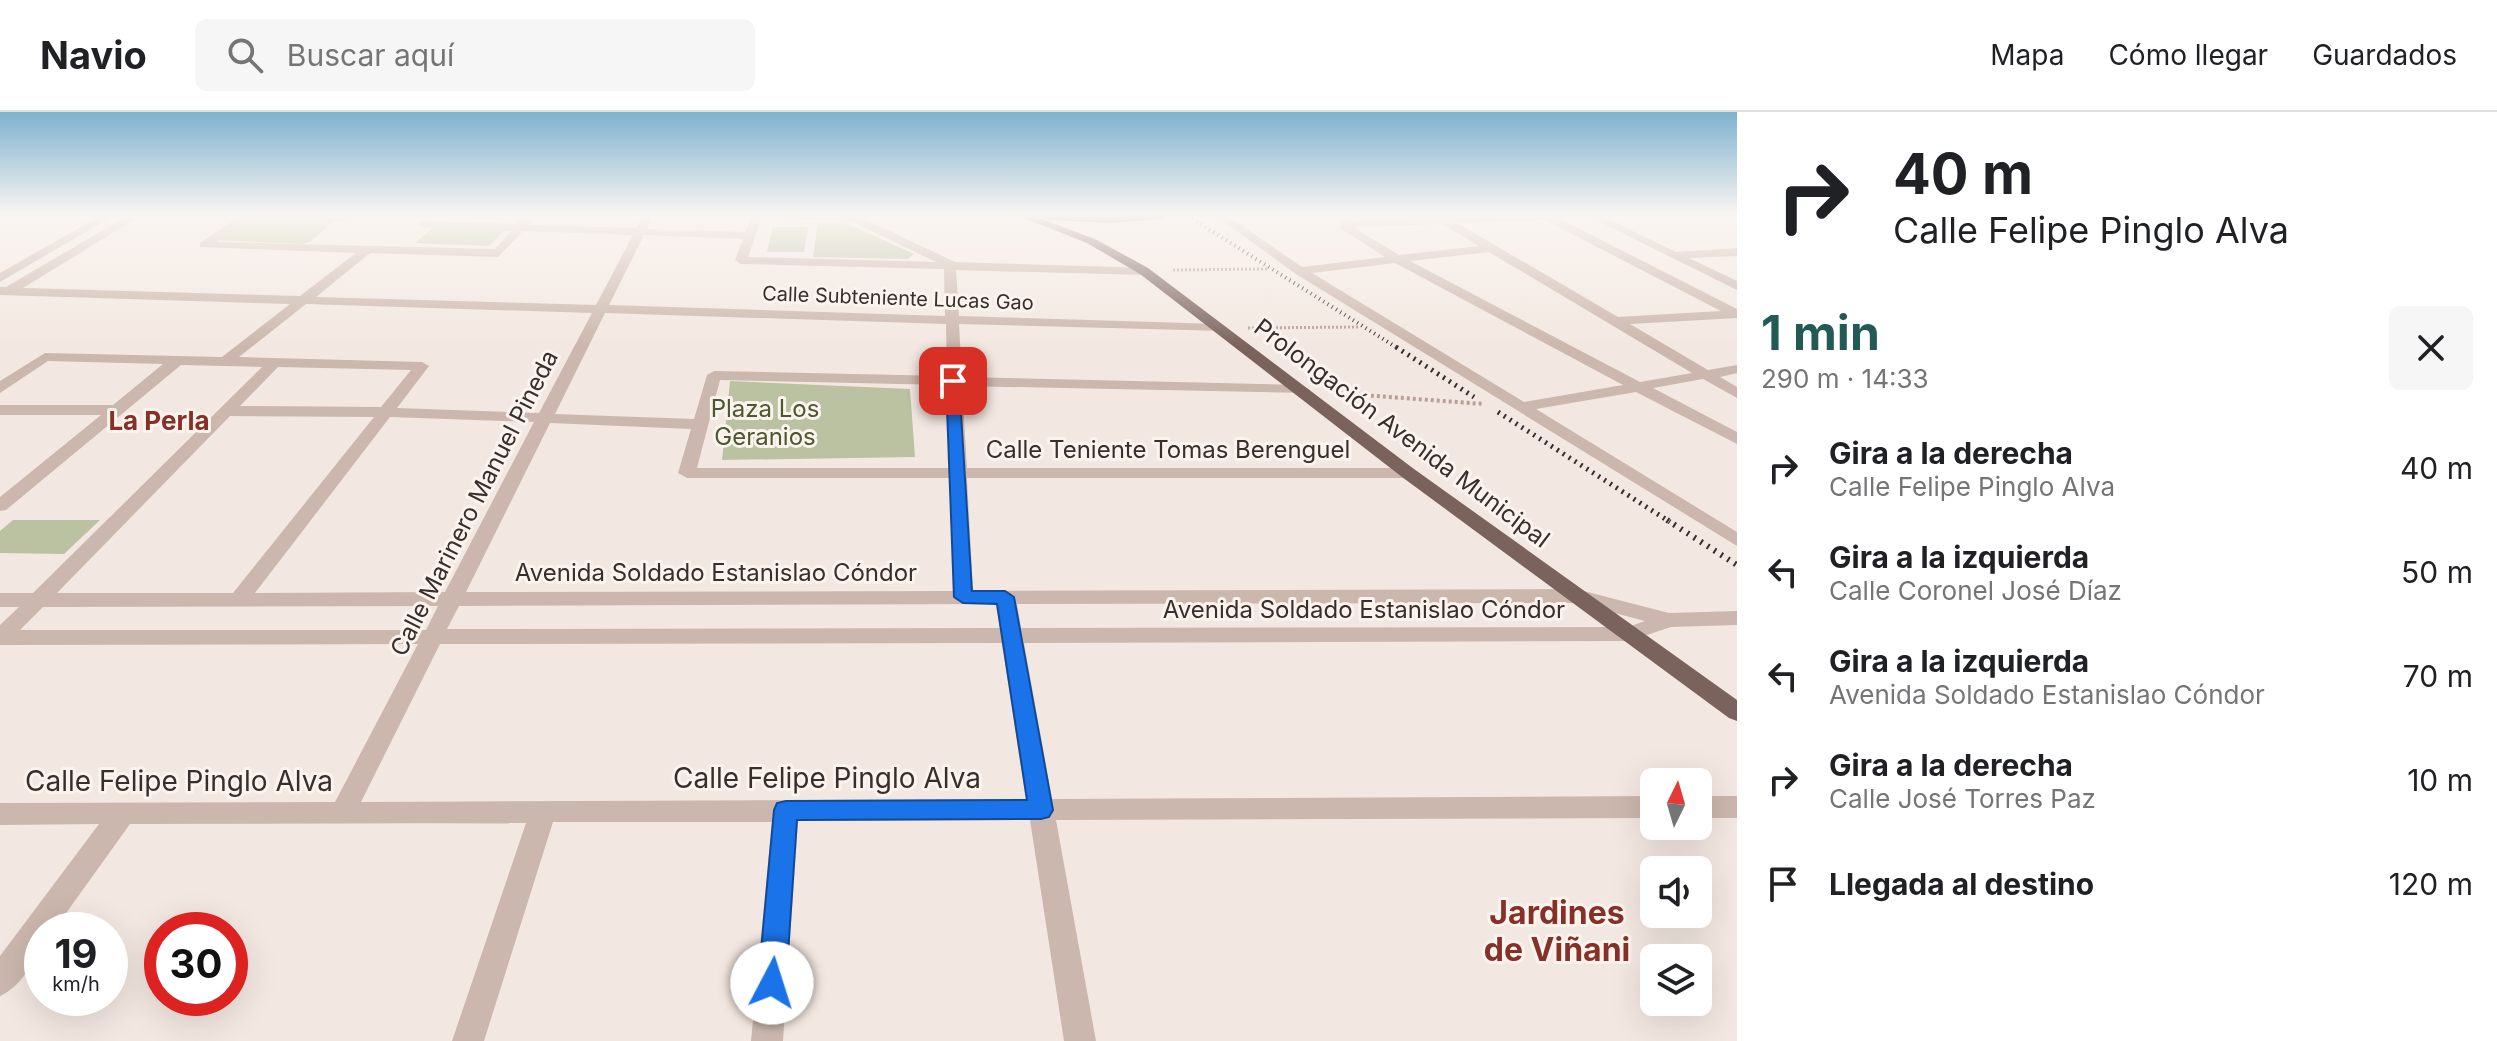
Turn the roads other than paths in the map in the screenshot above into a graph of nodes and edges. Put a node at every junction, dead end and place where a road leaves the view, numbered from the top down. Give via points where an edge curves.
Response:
1 (32, 259) edge
2 (61, 259) edge
3 (355, 259) edge
4 (626, 259) edge
5 (741, 259) edge
6 (940, 259) edge
7 (1123, 259) edge
8 (1283, 259) edge
9 (1393, 259) edge
10 (1396, 259) edge
11 (1510, 259) edge
12 (1631, 259) edge
13 (1681, 259) edge
14 (950, 264) junction
15 (1144, 271) junction
16 (1300, 271) junction
17 (0, 278) edge
18 (1737, 286) edge
19 (3, 293) edge
20 (303, 300) junction
21 (600, 309) junction
22 (1737, 314) edge
23 (950, 320) junction
24 (1617, 321) junction
25 (1219, 328) junction
26 (175, 362) junction
27 (223, 363) junction
28 (273, 364) junction
29 (1737, 369) edge
30 (1707, 376) junction
31 (953, 381) junction
32 (0, 388) edge
33 (1639, 389) junction
34 (1302, 390) junction
35 (1737, 393) edge
36 (1522, 407) junction
37 (0, 410) edge
38 (113, 410) junction
39 (224, 411) junction
40 (386, 412) junction
41 (544, 419) junction
42 (700, 424) junction
43 (1737, 439) edge
44 (957, 473) junction
45 (1408, 473) junction
46 (0, 506) edge
47 (1737, 540) edge
48 (1576, 596) junction
49 (963, 597) junction
50 (1005, 597) junction
51 (239, 599) junction
52 (453, 599) junction
53 (0, 600) edge
54 (42, 600) junction
55 (1737, 618) edge
56 (1669, 620) junction
57 (1629, 634) junction
58 (1012, 636) junction
59 (433, 637) junction
60 (0, 638) edge
61 (1737, 712) edge
62 (1640, 807) edge
63 (1712, 807) edge
64 (1737, 807) edge
65 (786, 810) junction
66 (1041, 810) junction
67 (343, 812) junction
68 (543, 812) junction
69 (123, 813) junction
70 (0, 814) edge
71 (0, 981) edge
72 (468, 1041) edge
73 (767, 1041) edge
74 (1080, 1041) edge

1 - 17 street
2 - 19 street
3 - 20 street
4 - 21 street, Calle Marinero Manuel Pineda
5 - 14 street
6 - 14 street
7 - 15 main road, Prolongación Avenida Municipal
8 - 16 street
9 - 16 street
10 - 33 street
11 - 24 street
12 - 22 street
13 - 18 street
14 - 15 street
14 - 23 street
15 - 25 main road, Prolongación Avenida Municipal
16 - 36 street
19 - 20 street, Calle Subteniente Lucas Gao
20 - 21 street, Calle Subteniente Lucas Gao
20 - 27 street
21 - 23 street, Calle Subteniente Lucas Gao
21 - 41 street, Calle Marinero Manuel Pineda
22 - 24 street
23 - 25 street, Calle Subteniente Lucas Gao
23 - 31 street
24 - 30 street
25 - 34 main road, Prolongación Avenida Municipal
26 - 27 street
26 - 32 street via 45,357
26 - 38 street
27 - 28 street
28 - 39 street
28 - 40 street via 422,366
29 - 30 street
30 - 33 street
30 - 35 street
31 - 34 street
31 - 42 street via 714,375
31 - 44 street
33 - 36 street
33 - 43 street
34 - 45 main road, Prolongación Avenida Municipal
36 - 47 street
37 - 38 street
38 - 46 street
39 - 40 street
39 - 54 street
40 - 41 street
40 - 51 street
41 - 42 street
41 - 52 street, Calle Marinero Manuel Pineda
42 - 44 street, Calle Teniente Tomas Berenguel via 687,473
44 - 45 street, Calle Teniente Tomas Berenguel
44 - 49 street
45 - 48 main road, Prolongación Avenida Municipal
48 - 50 street, Avenida Soldado Estanislao Cóndor
48 - 56 street, Avenida Soldado Estanislao Cóndor
48 - 57 main road, Prolongación Avenida Municipal
49 - 50 street, Avenida Soldado Estanislao Cóndor
49 - 52 street, Avenida Soldado Estanislao Cóndor
50 - 58 street
51 - 52 street, Avenida Soldado Estanislao Cóndor
51 - 54 street, Avenida Soldado Estanislao Cóndor
52 - 59 street, Calle Marinero Manuel Pineda
53 - 54 street, Avenida Soldado Estanislao Cóndor
54 - 60 street
55 - 56 street, Avenida Soldado Estanislao Cóndor
56 - 57 street, Avenida Soldado Estanislao Cóndor
57 - 58 street, Avenida Soldado Estanislao Cóndor
57 - 61 main road, Prolongación Avenida Municipal
58 - 59 street, Avenida Soldado Estanislao Cóndor
58 - 66 street
59 - 60 street, Avenida Soldado Estanislao Cóndor
59 - 67 street, Calle Marinero Manuel Pineda
62 - 66 street, Calle Felipe Pinglo Alva
63 - 64 street
65 - 66 street, Calle Felipe Pinglo Alva
65 - 68 street, Calle Felipe Pinglo Alva
65 - 73 street
66 - 74 street
67 - 68 street, Calle Felipe Pinglo Alva
67 - 69 street, Calle Felipe Pinglo Alva
68 - 72 street
69 - 70 street, Calle Felipe Pinglo Alva
69 - 71 street

